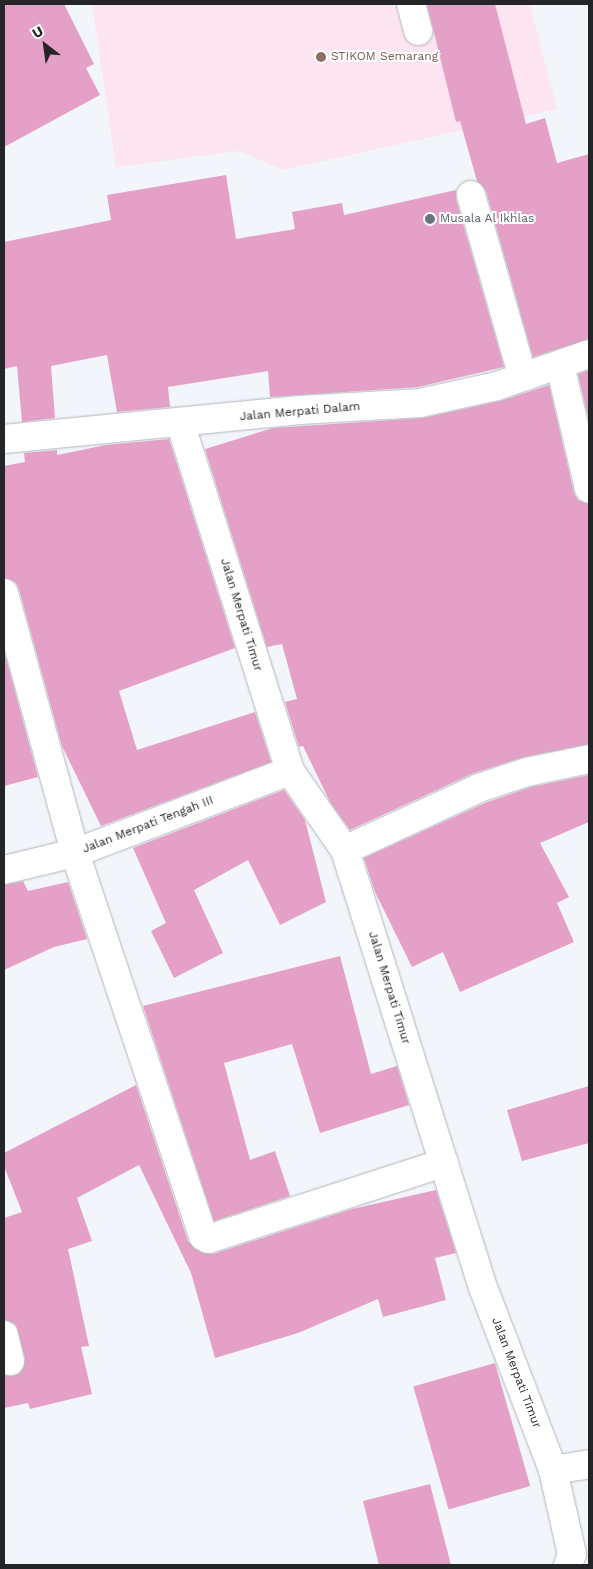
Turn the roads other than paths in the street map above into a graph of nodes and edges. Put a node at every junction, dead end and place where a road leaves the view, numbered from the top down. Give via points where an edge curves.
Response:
1 (411, 4) edge
2 (418, 31) dead end
3 (470, 195) dead end
4 (589, 354) edge
5 (560, 364) junction
6 (522, 377) junction
7 (180, 422) junction
8 (4, 439) edge
9 (589, 489) edge
10 (4, 593) edge
11 (589, 759) edge
12 (290, 771) junction
13 (345, 850) junction
14 (74, 853) junction
15 (4, 870) edge
16 (444, 1163) junction
17 (589, 1464) edge
18 (553, 1470) junction
19 (568, 1565) edge

1 - 2 street
3 - 6 street
4 - 5 street, Jalan Merpati Dalam
5 - 6 street, Jalan Merpati Dalam
5 - 9 street
6 - 7 street, Jalan Merpati Dalam via 420,403
7 - 8 street, Jalan Merpati Dalam
7 - 12 street, Jalan Merpati Timur
10 - 14 street
11 - 13 street via 527,772 479,788
12 - 13 street, Jalan Merpati Timur
12 - 14 street, Jalan Merpati Tengah III
13 - 16 street, Jalan Merpati Timur
14 - 15 street, Jalan Merpati Tengah III
14 - 16 street via 205,1239
16 - 18 street, Jalan Merpati Timur via 484,1290
17 - 18 street
18 - 19 street, Jalan Merpati Timur via 572,1554

